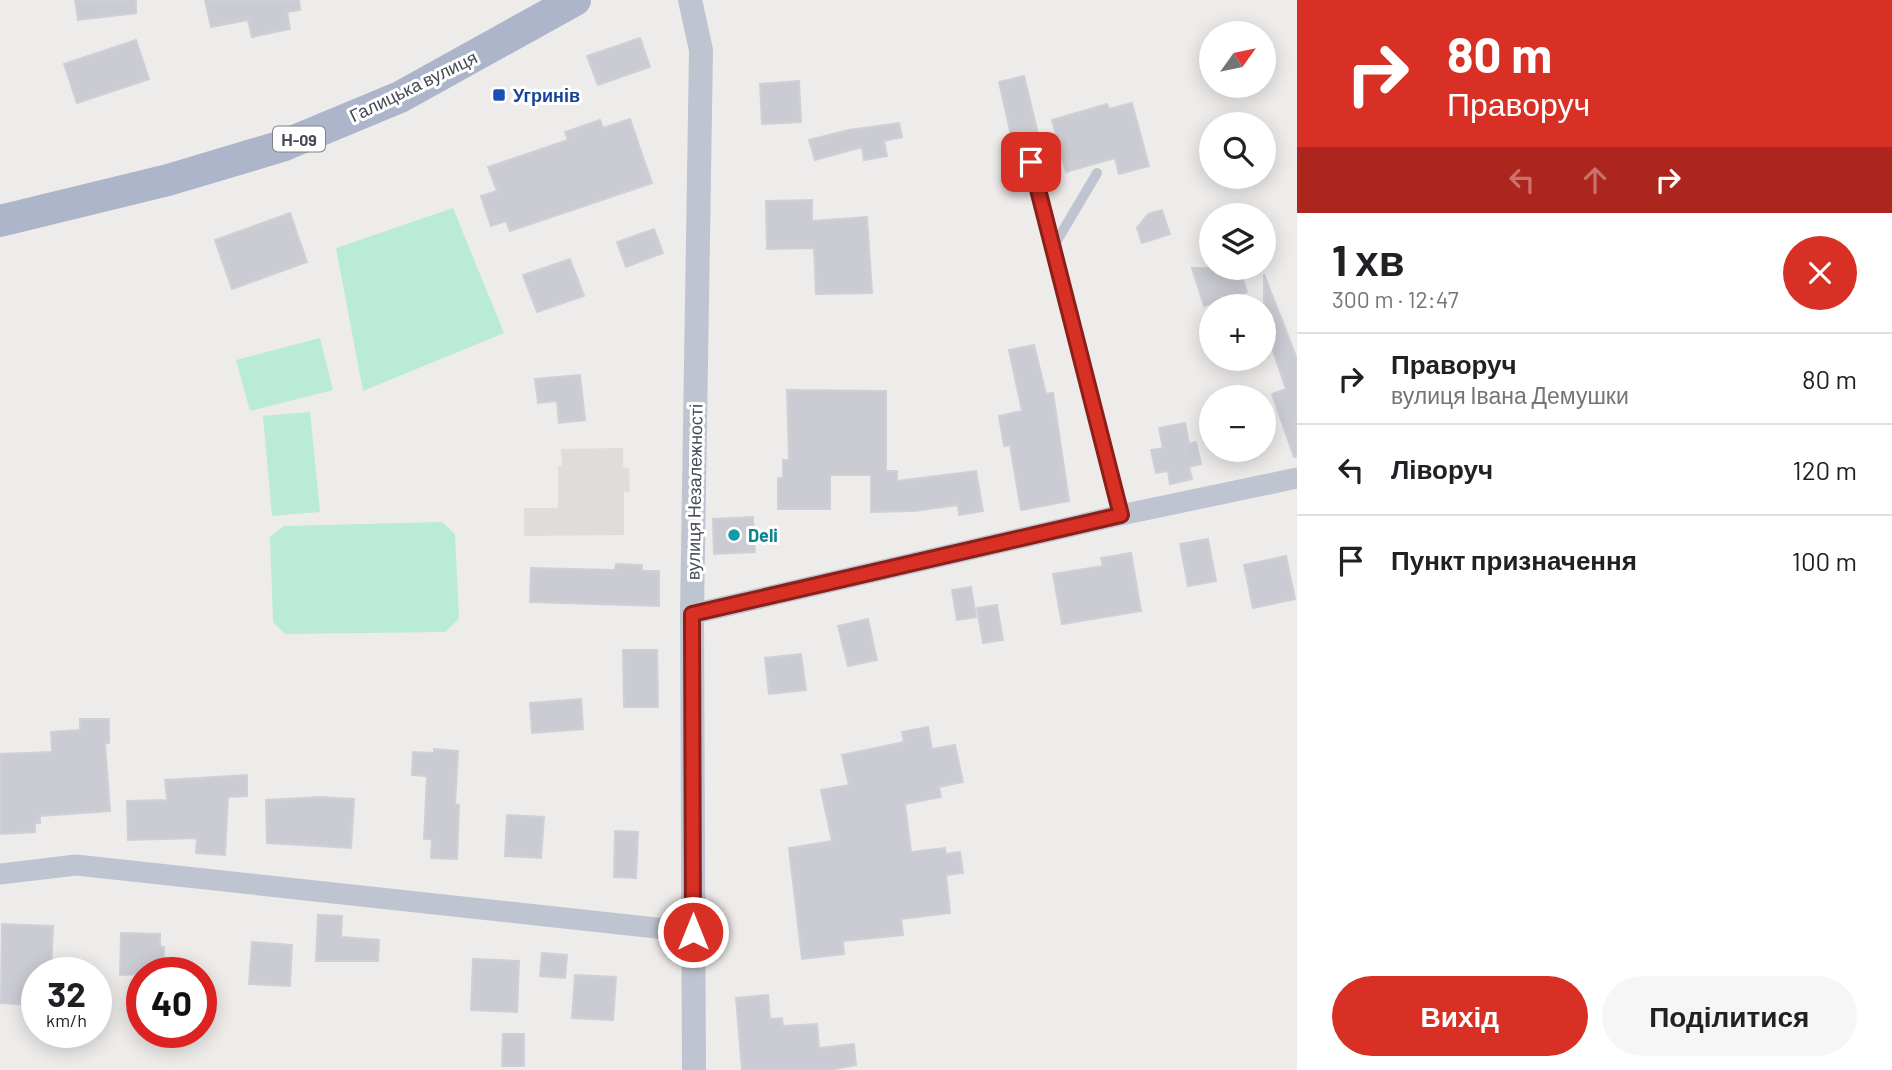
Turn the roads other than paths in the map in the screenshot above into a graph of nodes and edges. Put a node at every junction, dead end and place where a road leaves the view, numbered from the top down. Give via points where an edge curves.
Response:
1 (575, 0) edge
2 (690, 0) edge
3 (1031, 162) dead end
4 (1097, 173) dead end
5 (0, 221) edge
6 (1052, 249) junction
7 (1297, 478) edge
8 (1121, 515) junction
9 (692, 614) junction
10 (0, 874) edge
11 (693, 932) junction
12 (694, 1070) edge

1 - 5 main road, Галицька вулиця / Н-09 via 400,97 282,146 168,180
2 - 9 street, вулиця Незалежності via 701,50
3 - 6 lane
4 - 6 lane
6 - 8 lane
7 - 8 street
8 - 9 street
9 - 11 street, вулиця Незалежності
10 - 11 street via 75,864
11 - 12 street, вулиця Незалежності

